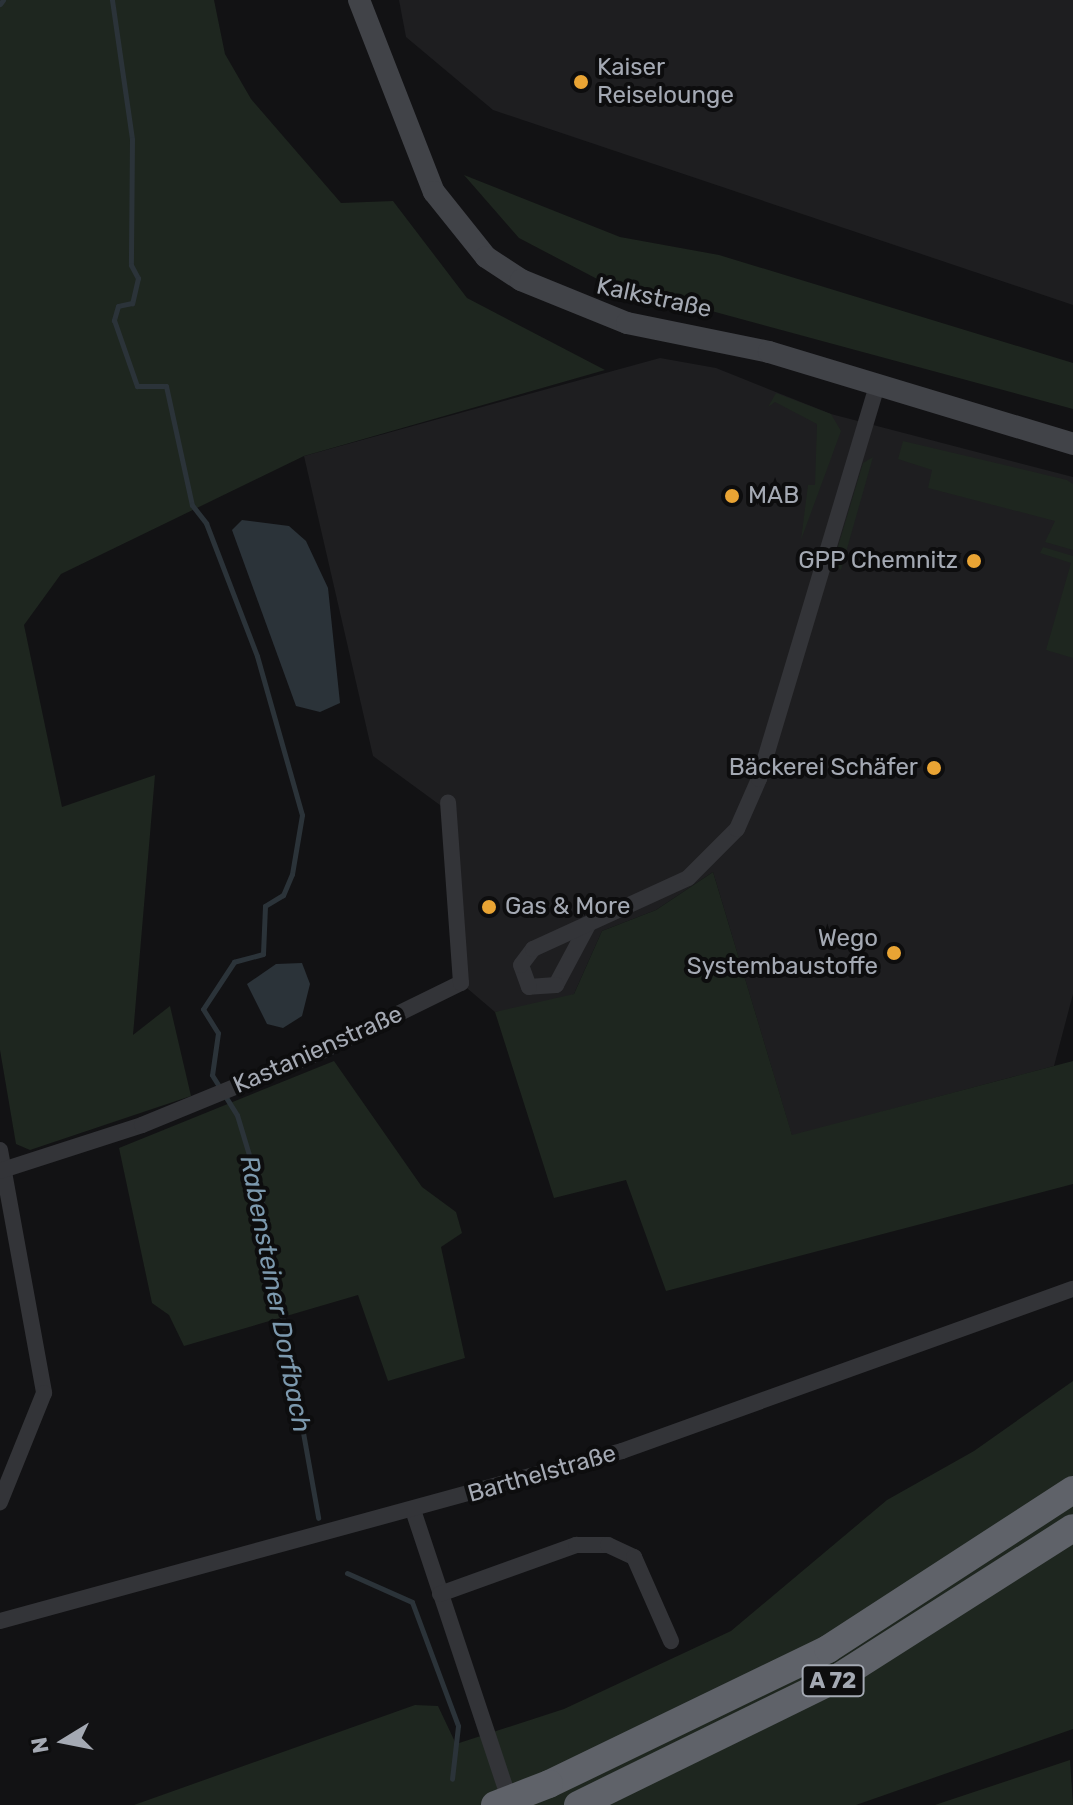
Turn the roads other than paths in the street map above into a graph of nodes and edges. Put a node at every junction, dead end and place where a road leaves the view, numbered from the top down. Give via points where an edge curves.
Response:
1 (359, 0) edge
2 (368, 0) edge
3 (373, 35) junction
4 (877, 386) junction
5 (1073, 444) edge
6 (448, 802) dead end
7 (588, 925) junction
8 (0, 1150) edge
9 (2, 1170) edge
10 (1073, 1289) edge
11 (1073, 1490) edge
12 (0, 1502) edge
13 (413, 1510) junction
14 (1073, 1528) edge
15 (440, 1594) junction
16 (0, 1621) edge
17 (671, 1641) dead end
18 (495, 1805) edge
19 (511, 1805) edge
20 (578, 1805) edge

1 - 3 main road, Kalkstraße
2 - 3 main road, Kalkstraße
3 - 4 main road, Kalkstraße via 428,181 486,257 575,307 769,352
4 - 5 main road, Kalkstraße
4 - 7 street via 759,779 737,829 688,878
6 - 9 street, Kastanienstraße via 461,983 222,1092
7 - 7 street via 525,958 521,978 529,987 556,985
8 - 9 street
9 - 12 street via 44,1393
10 - 13 street, Barthelstraße via 622,1451
11 - 18 highway, A 72, bridge via 828,1649
13 - 15 street
13 - 16 street, Barthelstraße
14 - 20 highway, A 72 via 839,1677
15 - 17 street via 576,1545 608,1545 634,1557
15 - 19 street

